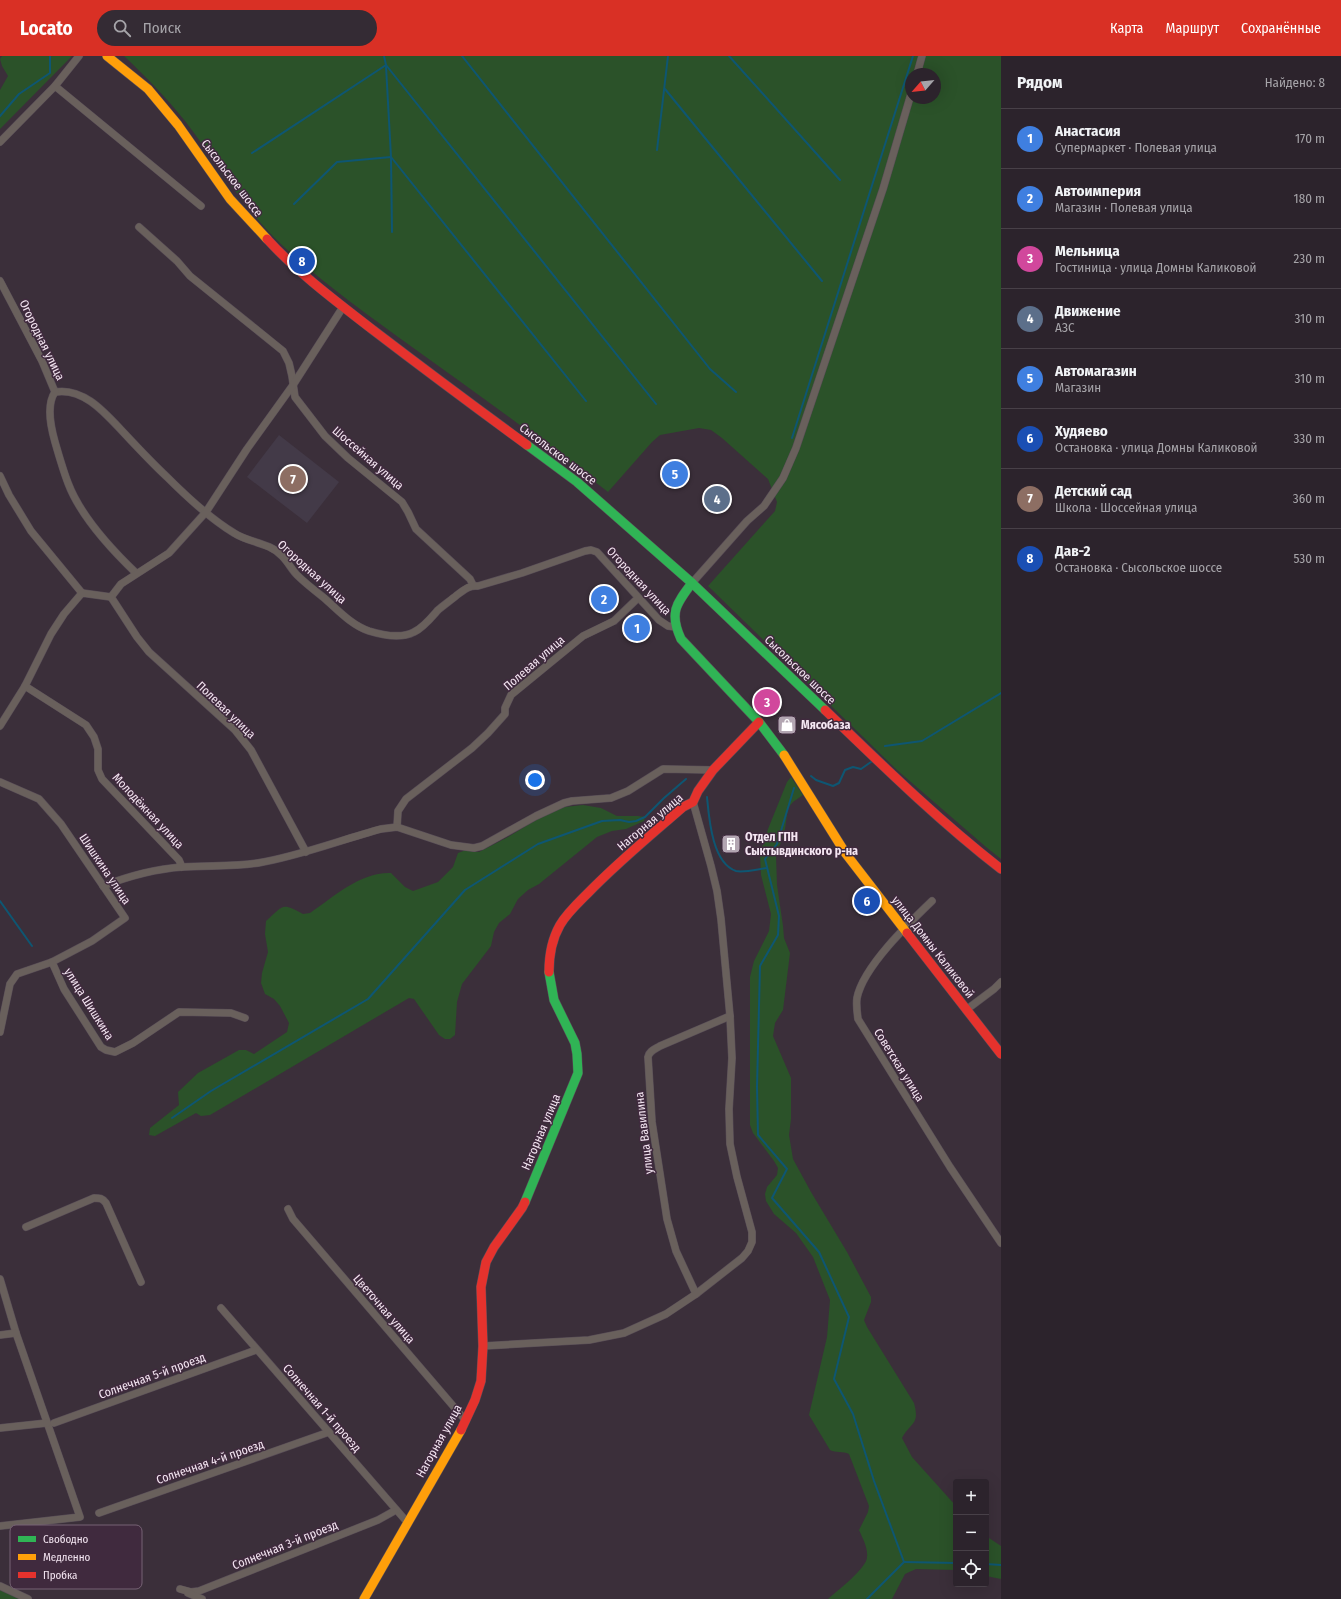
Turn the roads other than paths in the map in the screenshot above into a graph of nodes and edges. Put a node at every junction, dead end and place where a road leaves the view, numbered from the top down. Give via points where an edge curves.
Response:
1 (79, 56) edge
2 (107, 56) edge
3 (922, 56) edge
4 (919, 68) edge
5 (54, 86) junction
6 (908, 104) edge
7 (0, 142) edge
8 (202, 206) dead end
9 (139, 227) dead end
10 (0, 280) edge
11 (343, 307) junction
12 (293, 385) junction
13 (55, 392) junction
14 (0, 476) edge
15 (206, 512) junction
16 (136, 574) junction
17 (692, 583) junction
18 (473, 585) junction
19 (82, 593) junction
20 (111, 597) junction
21 (638, 598) junction
22 (675, 627) junction
23 (25, 686) junction
24 (2, 715) edge
25 (759, 722) junction
26 (0, 726) edge
27 (713, 770) junction
28 (0, 782) edge
29 (692, 802) junction
30 (397, 827) junction
31 (306, 852) junction
32 (182, 867) junction
33 (1001, 869) edge
34 (103, 886) junction
35 (932, 901) dead end
36 (904, 928) junction
37 (52, 962) junction
38 (1001, 982) edge
39 (966, 1010) junction
40 (730, 1016) junction
41 (245, 1018) dead end
42 (0, 1032) edge
43 (1001, 1054) edge
44 (288, 1209) dead end
45 (26, 1227) dead end
46 (1001, 1243) edge
47 (0, 1279) edge
48 (141, 1282) dead end
49 (696, 1294) junction
50 (221, 1308) dead end
51 (16, 1334) junction
52 (0, 1335) edge
53 (483, 1346) junction
54 (256, 1350) junction
55 (466, 1421) junction
56 (51, 1423) junction
57 (0, 1428) edge
58 (329, 1432) junction
59 (396, 1510) junction
60 (99, 1513) dead end
61 (407, 1522) junction
62 (0, 1526) edge
63 (0, 1586) edge
64 (28, 1599) edge
65 (202, 1599) edge
66 (364, 1599) edge

1 - 5 street
2 - 11 main road, Сысольское шоссе via 148,89 178,125 230,199 255,228
3 - 4 street
5 - 7 street
5 - 8 street
6 - 17 street via 880,197 786,472 764,506 747,520
9 - 12 street, Шоссейная улица via 190,276 283,351 289,363
10 - 13 street, Огородная улица
11 - 12 street
11 - 17 main road, Сысольское шоссе via 577,482
12 - 15 street
12 - 18 street, Шоссейная улица via 295,397 325,436 402,502 416,529 470,579
13 - 15 street, Огородная улица via 62,390 76,394 102,409 166,476
13 - 16 street via 52,396 50,425 68,484 84,513 111,549
14 - 19 street via 15,507 31,531
15 - 16 street via 169,553
15 - 18 street, Огородная улица via 235,534 262,544 282,556 298,576 352,622 385,635 412,633
16 - 20 street via 120,584
17 - 22 main road via 677,603 674,613
17 - 33 main road, Сысольское шоссе via 893,775
18 - 21 street, Огородная улица via 478,586 522,574 591,550 597,552
19 - 20 street
19 - 23 street via 51,634
20 - 31 street, Полевая улица via 145,648 235,730 251,750
21 - 22 street, Огородная улица via 659,620
21 - 30 street, Полевая улица via 614,621 583,636 511,695 505,714 488,733 406,799 398,811
22 - 25 main road, улица Домны Каликовой via 681,639
23 - 24 street
23 - 32 street, Молодёжная улица via 86,725 98,749 98,770 102,779 179,860
24 - 26 street
25 - 27 main road, Нагорная улица
25 - 36 main road, улица Домны Каликовой via 793,768 846,854
27 - 29 main road, Нагорная улица
27 - 30 street via 663,769 628,791 611,798 572,801 536,816 474,848 450,845
28 - 34 street, Шишкина улица via 39,799 61,824
29 - 40 street via 718,891
29 - 53 main road, Нагорная улица via 682,807 614,867 570,912 558,930 551,949 548,969 550,985 555,1003 575,1042 578,1073 522,1208 486,1262 481,1287
30 - 31 street via 364,833
31 - 32 street via 256,863
32 - 34 street via 128,876
34 - 37 street, Шишкина улица via 125,918 92,941
35 - 36 street, Советская улица
36 - 39 main road, улица Домны Каликовой
36 - 46 street, Советская улица via 862,983 857,998 858,1019 950,1167
37 - 41 street, улица Шишкина via 64,988 101,1047 106,1050 115,1052 133,1043 179,1012 231,1013
37 - 42 street, Шишкина улица via 17,974 10,984
38 - 39 street
39 - 43 main road, улица Домны Каликовой
40 - 49 street via 730,1144 736,1177 752,1232 752,1242 748,1251 736,1263
40 - 49 street, улица Вавилина via 660,1046 652,1050 648,1057 652,1122 667,1219 676,1251
44 - 55 street, Цветочная улица via 293,1219
45 - 48 street via 94,1198 104,1199
47 - 51 street
49 - 53 street via 666,1314 624,1333 589,1340
50 - 54 street, Солнечная 1-й проезд
51 - 52 street
51 - 56 street
53 - 55 main road, Нагорная улица via 481,1381
54 - 56 street, Солнечная 5-й проезд
54 - 58 street, Солнечная 1-й проезд
55 - 61 main road, Нагорная улица
56 - 57 street, Солнечная 5-й проезд
56 - 62 street via 80,1517
58 - 59 street, Солнечная 1-й проезд
58 - 60 street, Солнечная 4-й проезд
59 - 61 street, Солнечная 1-й проезд
59 - 65 street, Солнечная 3-й проезд via 378,1520 199,1591 180,1589
61 - 66 main road, Нагорная улица
63 - 64 street

